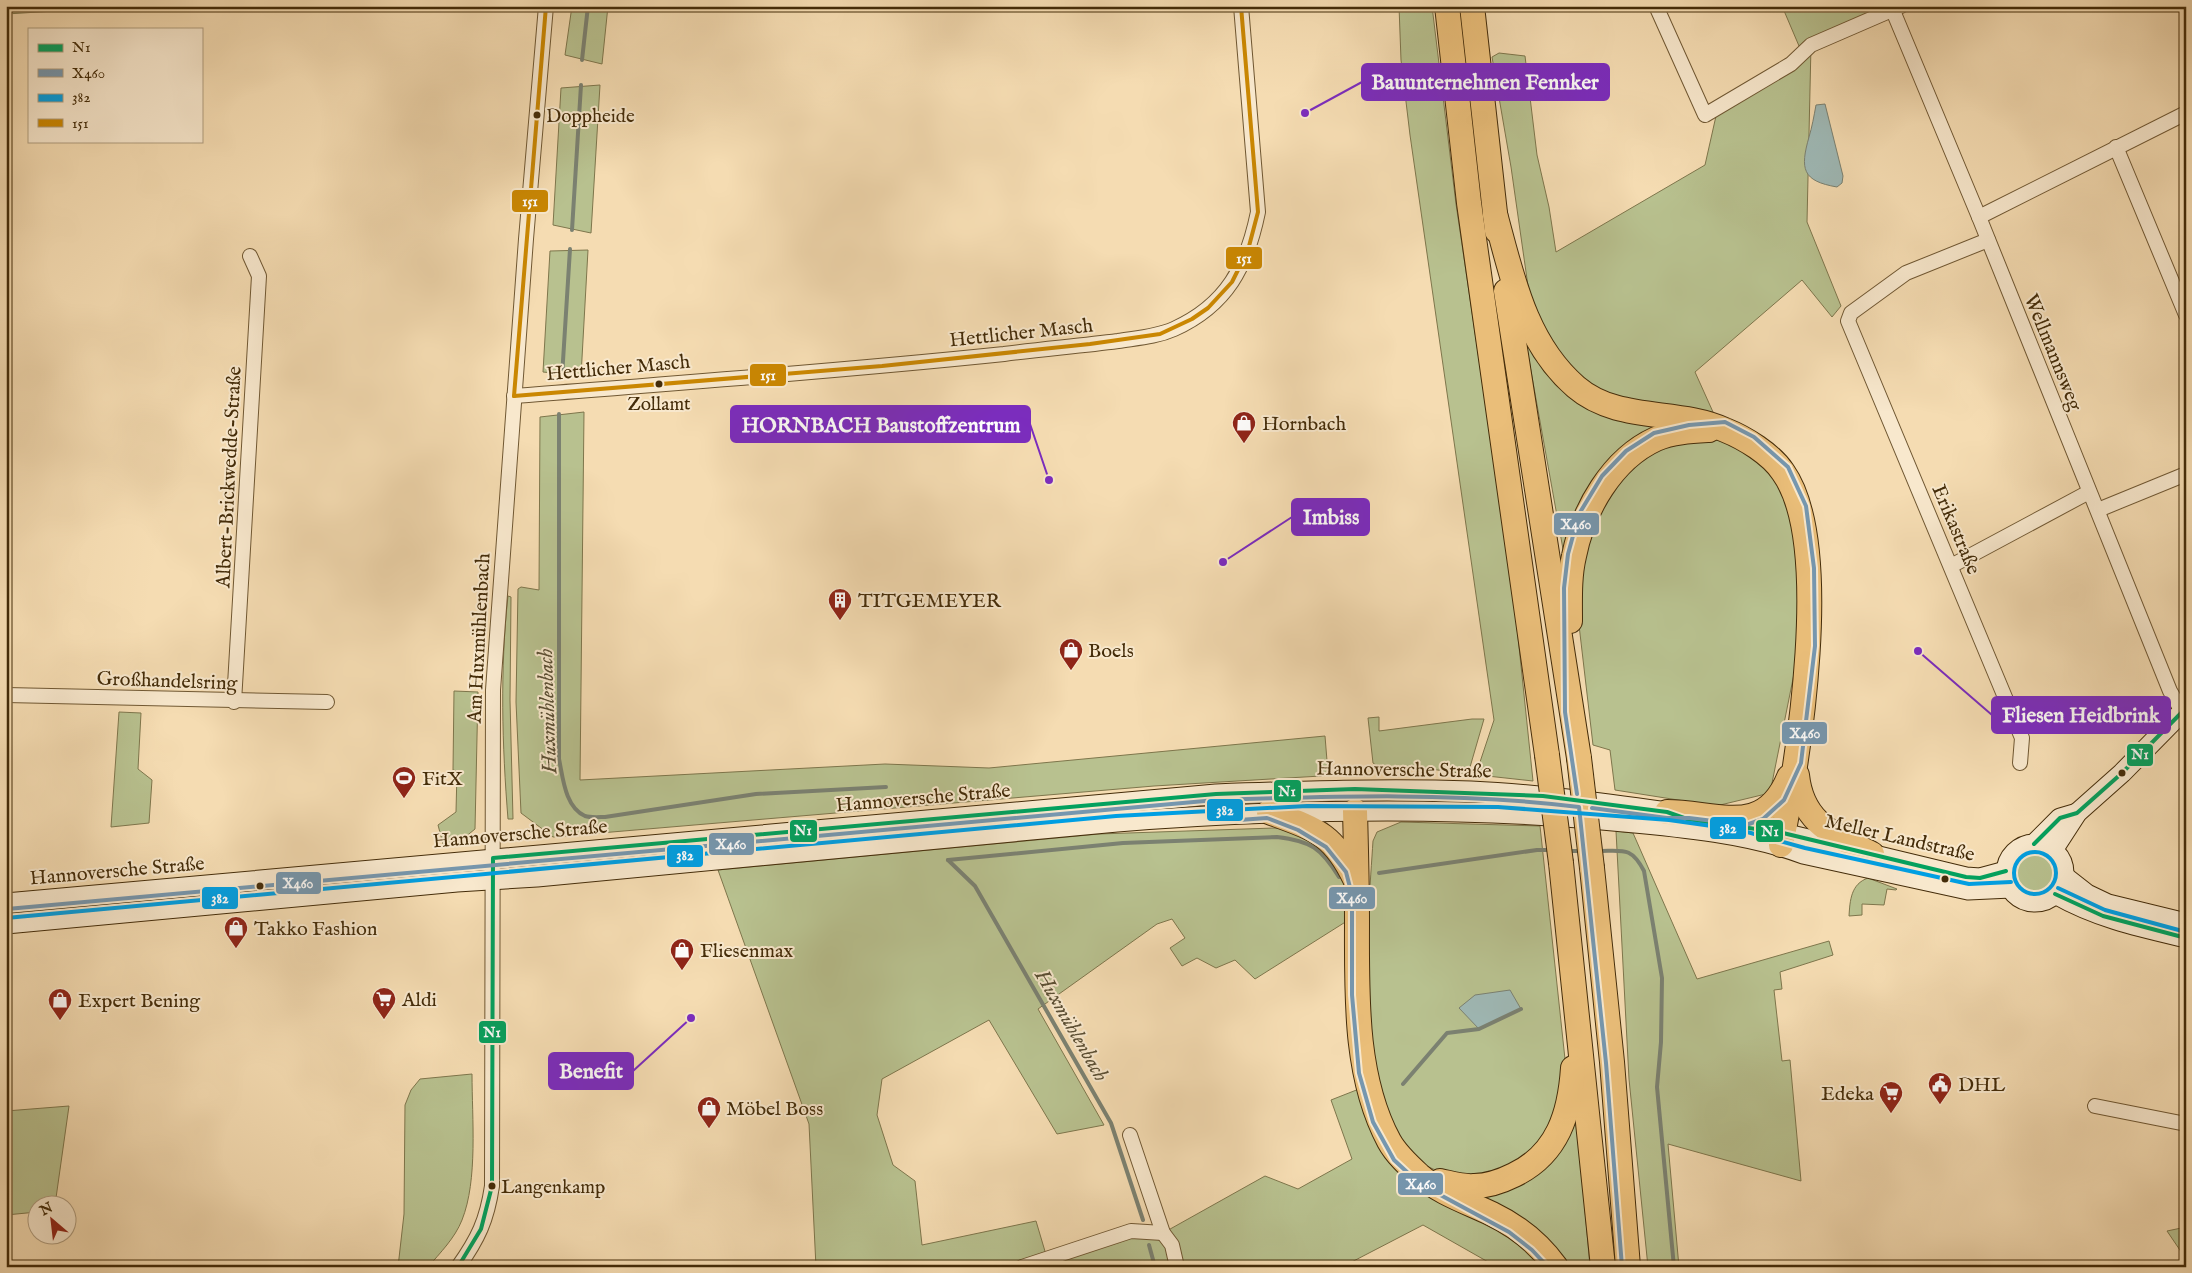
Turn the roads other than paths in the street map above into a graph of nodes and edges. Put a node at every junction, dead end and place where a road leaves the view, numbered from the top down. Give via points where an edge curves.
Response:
1 (546, 6) edge
2 (1241, 6) edge
3 (1447, 6) edge
4 (1472, 6) edge
5 (1656, 6) edge
6 (1895, 8) edge
7 (2186, 113) edge
8 (2116, 147) junction
9 (1494, 214) junction
10 (1979, 217) junction
11 (1988, 240) junction
12 (250, 256) dead end
13 (2186, 315) edge
14 (514, 396) junction
15 (1723, 428) junction
16 (2186, 474) edge
17 (2089, 492) junction
18 (2098, 510) junction
19 (1951, 566) junction
20 (6, 695) edge
21 (234, 702) junction
22 (327, 702) dead end
23 (1571, 711) junction
24 (2185, 713) edge
25 (1795, 761) junction
26 (2020, 762) dead end
27 (1355, 800) junction
28 (1269, 812) junction
29 (1668, 812) junction
30 (2077, 813) junction
31 (1782, 839) junction
32 (2034, 844) junction
33 (2053, 850) junction
34 (1872, 854) junction
35 (493, 858) junction
36 (2064, 876) junction
37 (493, 880) junction
38 (2009, 880) junction
39 (1356, 882) junction
40 (2055, 894) junction
41 (6, 903) edge
42 (2186, 923) edge
43 (6, 924) edge
44 (2186, 938) edge
45 (1578, 1019) junction
46 (2095, 1106) dead end
47 (2186, 1124) edge
48 (1130, 1135) dead end
49 (1424, 1179) junction
50 (1163, 1233) junction
51 (459, 1266) edge
52 (1022, 1267) edge
53 (1177, 1267) edge
54 (1556, 1267) edge
55 (1603, 1267) edge
56 (1628, 1267) edge

1 - 14 street, Am Huxmühlenbach
2 - 14 street, Hettlicher Masch via 1258,202 1252,244 1241,270 1226,290 1210,306 1175,328 1158,336 1105,343
3 - 45 highway, bridge via 1469,203 1547,756
4 - 9 highway
5 - 6 street via 1706,115 1791,64 1811,44
6 - 10 street, Wellmannsweg
7 - 8 street
8 - 10 street
8 - 13 street
9 - 15 highway via 1530,326 1552,362 1576,387 1599,403
9 - 23 highway
10 - 11 street, Wellmannsweg
11 - 17 street, Wellmannsweg
11 - 19 street, Erikastraße via 1906,273 1851,313 1848,321
12 - 21 street, Albert-Brickwedde-Straße via 259,276
14 - 35 street, Am Huxmühlenbach via 493,690
15 - 23 highway via 1657,438 1636,451 1608,480 1585,516 1574,556 1570,588
15 - 25 highway via 1750,442 1783,471 1800,507 1808,568 1809,646
16 - 18 street
17 - 18 street, Wellmannsweg
17 - 19 street
18 - 24 street, Wellmannsweg via 2170,691
19 - 26 street, Erikastraße via 2022,738
20 - 21 street, Großhandelsring
21 - 22 street, Großhandelsring
23 - 56 highway, bridge via 1592,868 1612,1062
24 - 30 main road
25 - 29 highway via 1779,796 1759,814 1732,818
25 - 31 highway
25 - 34 highway via 1799,792 1812,816 1838,837
27 - 28 main road, Hannoversche Straße
27 - 29 main road, Hannoversche Straße via 1472,791 1543,796
27 - 31 main road, Hannoversche Straße via 1545,814
27 - 35 main road, Hannoversche Straße via 1196,795
27 - 39 highway
28 - 37 main road, Hannoversche Straße via 1117,822
28 - 39 highway via 1327,838 1343,856
29 - 31 main road, Hannoversche Straße
30 - 32 main road via 2060,818
30 - 33 main road
31 - 34 main road, Meller Landstraße
31 - 38 main road, Meller Landstraße via 1803,854 1942,886 1981,891
32 - 33 main road
32 - 38 main road via 2018,849 2008,862
33 - 36 main road via 2063,866
34 - 38 main road, Meller Landstraße via 1966,877
35 - 37 street, Am Huxmühlenbach
35 - 41 main road, Hannoversche Straße
36 - 40 main road
36 - 42 main road via 2087,894 2108,904
37 - 43 main road, Hannoversche Straße
37 - 51 street, Am Huxmühlenbach via 492,1186 487,1215 477,1239
38 - 40 main road via 2024,899 2048,899
39 - 49 highway via 1360,1019 1369,1084 1390,1142
40 - 44 main road via 2104,918
45 - 49 highway via 1572,1091 1565,1120 1556,1139 1539,1159 1500,1181 1473,1187
45 - 55 highway
46 - 47 street
48 - 50 street
49 - 54 highway via 1495,1215 1530,1238
50 - 52 street via 1131,1231
50 - 53 street via 1172,1245

